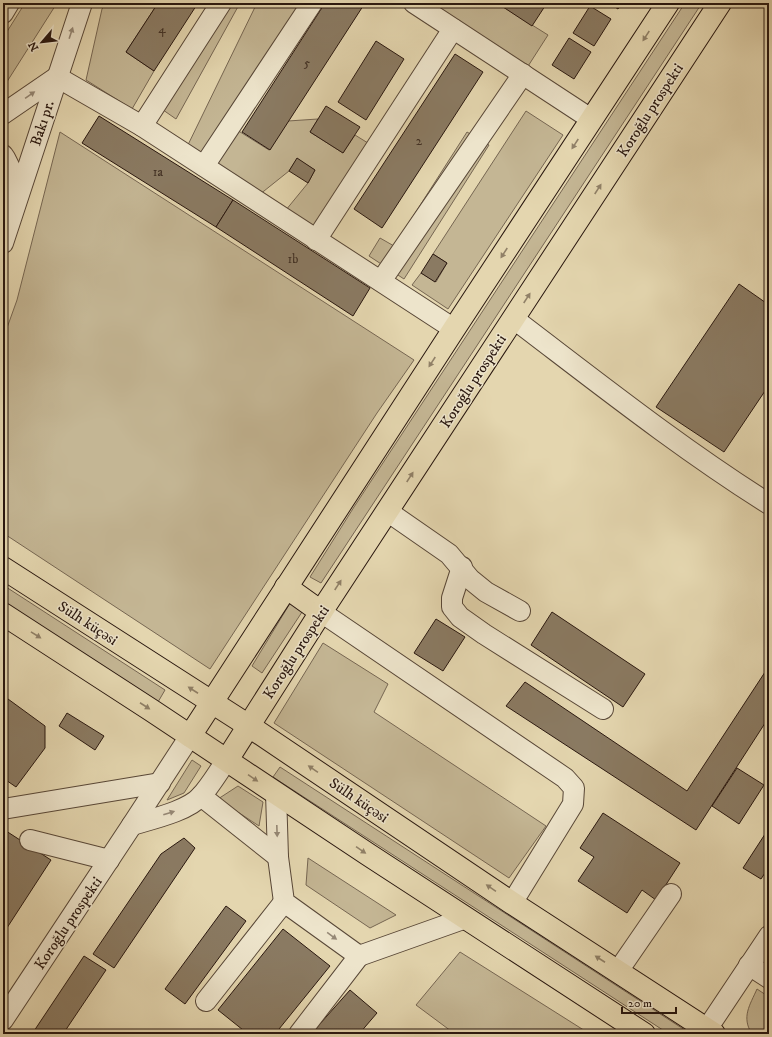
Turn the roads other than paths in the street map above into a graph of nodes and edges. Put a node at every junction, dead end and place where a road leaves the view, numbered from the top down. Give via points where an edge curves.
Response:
1 (9, 3) edge
2 (82, 3) edge
3 (221, 3) edge
4 (312, 3) edge
5 (414, 3) edge
6 (668, 3) edge
7 (720, 3) edge
8 (3, 13) edge
9 (453, 29) junction
10 (523, 74) junction
11 (57, 77) junction
12 (3, 114) edge
13 (591, 119) junction
14 (142, 126) junction
15 (3, 155) edge
16 (204, 166) junction
17 (17, 202) junction
18 (316, 240) junction
19 (3, 243) edge
20 (381, 281) junction
21 (514, 318) junction
22 (454, 329) junction
23 (769, 504) edge
24 (387, 511) junction
25 (462, 567) junction
26 (3, 568) edge
27 (286, 587) junction
28 (520, 611) dead end
29 (321, 612) junction
30 (3, 614) edge
31 (211, 702) junction
32 (603, 710) dead end
33 (249, 726) junction
34 (190, 736) junction
35 (227, 760) junction
36 (160, 783) junction
37 (276, 792) junction
38 (201, 796) junction
39 (3, 809) edge
40 (132, 825) junction
41 (30, 840) dead end
42 (278, 857) junction
43 (109, 860) junction
44 (671, 894) dead end
45 (284, 902) junction
46 (512, 903) junction
47 (466, 918) junction
48 (769, 936) edge
49 (360, 956) junction
50 (750, 965) junction
51 (618, 971) junction
52 (769, 978) edge
53 (206, 1001) dead end
54 (3, 1020) edge
55 (634, 1030) edge
56 (711, 1032) edge
57 (299, 1034) edge

1 - 8 street
11 -> 2 street, Bakı pr.
3 - 14 street
4 - 16 street
5 - 9 street
6 -> 13 main road
21 -> 7 main road, Koroğlu prospekti
9 - 10 street
9 - 18 street
10 - 13 street
10 - 20 street
12 -> 11 street
11 - 14 street
11 - 17 street, Bakı pr.
13 -> 22 main road
14 - 16 street
15 - 17 street via 14,176
16 - 18 street
17 - 19 street, Bakı pr.
18 - 20 street
20 - 22 street
21 - 23 street via 682,446
24 -> 21 main road, Koroğlu prospekti
22 -> 27 main road
24 - 25 street via 449,554
29 -> 24 main road, Koroğlu prospekti
25 - 28 street via 470,579 486,592
25 - 32 street via 452,598 452,607 460,617
31 -> 26 main road, Sülh küçəsi
27 - 29 main road
27 - 31 main road
29 - 33 main road, Koroğlu prospekti
29 - 46 street via 565,778 574,788 574,804
30 -> 34 main road
31 - 33 main road, Sülh küçəsi
31 - 34 main road
33 - 35 main road, Koroğlu prospekti
46 -> 33 main road, Sülh küçəsi
34 - 35 main road
34 - 36 street, Koroğlu prospekti
35 -> 37 main road
35 - 38 street
36 - 39 street
36 - 40 street, Koroğlu prospekti
37 -> 42 street
37 -> 47 main road
40 -> 38 street via 185,808
38 - 42 street
40 - 43 street, Koroğlu prospekti
41 - 43 street
42 - 45 street
43 - 54 street, Koroğlu prospekti
44 - 51 street
45 -> 49 street
45 - 53 street
51 -> 46 main road, Sülh küçəsi
47 - 49 street
47 - 55 main road
48 - 50 street
49 - 57 street
50 - 52 street
50 - 56 street
51 - 56 main road, Sülh küçəsi

